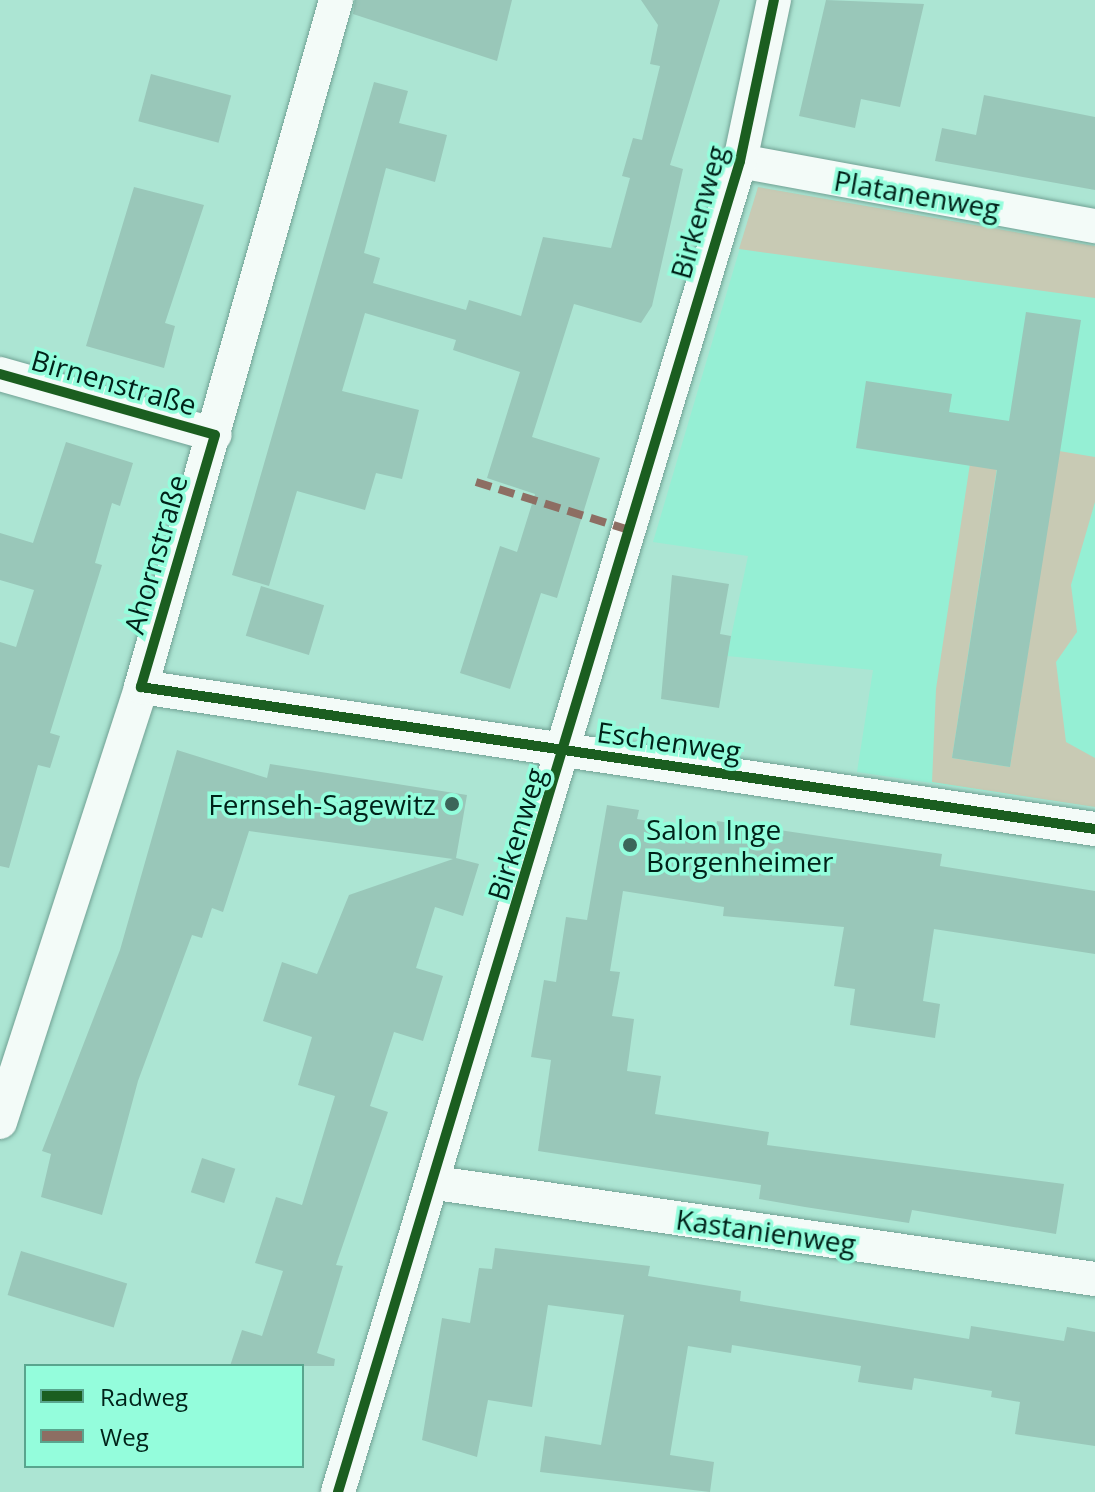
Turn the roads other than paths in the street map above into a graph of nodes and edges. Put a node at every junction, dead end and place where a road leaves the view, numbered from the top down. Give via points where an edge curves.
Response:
1 (336, 0) edge
2 (774, 0) edge
3 (740, 161) junction
4 (1095, 226) edge
5 (0, 374) edge
6 (215, 435) junction
7 (141, 687) junction
8 (566, 750) junction
9 (1095, 829) edge
10 (0, 1122) edge
11 (436, 1183) junction
12 (1095, 1279) edge
13 (338, 1492) edge

1 - 6 street, Ahornstraße
2 - 3 street, Birkenweg
3 - 4 street, Platanenweg
3 - 8 street, Birkenweg
5 - 6 street, Birnenstraße
6 - 7 street, Ahornstraße
7 - 8 street, Eschenweg
7 - 10 street, Ahornstraße
8 - 9 street, Eschenweg
8 - 11 street, Birkenweg
11 - 12 street, Kastanienweg
11 - 13 street, Birkenweg

